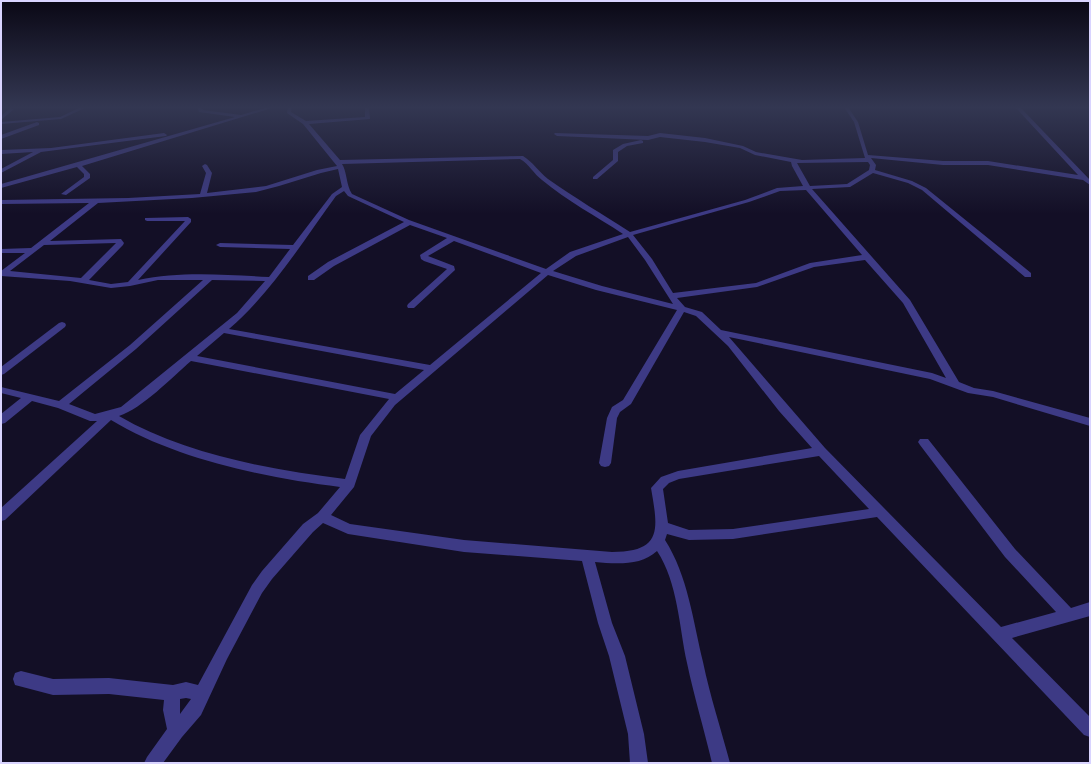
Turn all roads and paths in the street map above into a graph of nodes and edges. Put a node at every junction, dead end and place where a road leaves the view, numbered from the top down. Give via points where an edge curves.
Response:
1 (102, 143) edge
2 (157, 143) edge
3 (321, 143) edge
4 (638, 143) edge
5 (719, 143) edge
6 (863, 143) edge
7 (1052, 143) edge
8 (42, 150) junction
9 (1, 152) edge
10 (868, 158) junction
11 (794, 160) junction
12 (78, 165) junction
13 (339, 165) junction
14 (205, 166) dead end
15 (1, 171) edge
16 (872, 171) junction
17 (595, 178) dead end
18 (1084, 178) junction
19 (1090, 183) edge
20 (1, 186) edge
21 (346, 187) junction
22 (807, 188) junction
23 (64, 194) dead end
24 (204, 195) junction
25 (1, 202) edge
26 (95, 202) junction
27 (147, 219) dead end
28 (410, 222) junction
29 (628, 234) junction
30 (453, 238) junction
31 (42, 243) junction
32 (220, 245) dead end
33 (294, 247) junction
34 (34, 250) junction
35 (1, 251) edge
36 (867, 257) junction
37 (547, 272) junction
38 (2, 274) edge
39 (1028, 275) dead end
40 (211, 277) junction
41 (311, 278) dead end
42 (271, 279) junction
43 (83, 281) junction
44 (130, 284) junction
45 (671, 296) junction
46 (411, 306) dead end
47 (682, 310) junction
48 (62, 325) dead end
49 (221, 330) junction
50 (718, 332) junction
51 (189, 358) junction
52 (432, 368) junction
53 (1, 372) edge
54 (954, 383) junction
55 (1, 390) edge
56 (30, 397) junction
57 (397, 398) junction
58 (61, 405) junction
59 (110, 415) junction
60 (1, 420) edge
61 (1090, 422) edge
62 (924, 442) dead end
63 (821, 451) junction
64 (605, 463) dead end
65 (350, 484) junction
66 (880, 512) junction
67 (1, 516) edge
68 (322, 517) junction
69 (662, 527) junction
70 (658, 542) junction
71 (587, 556) junction
72 (1090, 609) edge
73 (1068, 615) junction
74 (999, 635) junction
75 (21, 679) dead end
76 (173, 693) junction
77 (202, 694) junction
78 (1090, 729) edge
79 (176, 731) junction
80 (154, 763) edge
81 (639, 763) edge
82 (721, 763) edge

1 - 8 street
2 - 12 street
3 - 13 street
4 - 17 street via 614,151 616,160
5 - 11 street
6 - 10 street
7 - 18 street
8 - 9 street
8 - 15 street
10 - 11 street via 809,162
10 - 16 street via 873,165
10 - 18 street via 988,163
11 - 22 street
12 - 20 street
12 - 23 street via 87,174 87,178
13 - 21 street
13 - 24 street via 265,188
13 - 29 street via 521,157 565,194
14 - 24 street via 209,173
16 - 22 street via 848,186
16 - 39 street via 910,182 924,189
18 - 19 street
21 - 28 street via 350,195
21 - 33 street via 334,195
22 - 29 street via 779,189 747,201
22 - 36 street
24 - 26 street
25 - 26 street
26 - 31 street
27 - 44 street via 189,220
28 - 30 street
28 - 41 street via 331,264
29 - 37 street via 583,250
29 - 45 street via 648,259
30 - 37 street
30 - 46 street via 424,255 427,260 451,270
31 - 34 street
31 - 43 street via 118,241 120,243
32 - 33 street
33 - 42 street
34 - 35 street
34 - 38 street
36 - 45 street via 813,265 757,285
36 - 54 street via 907,302
37 - 47 street
37 - 52 street
38 - 43 street
40 - 42 street
40 - 44 street via 158,278
40 - 58 street via 133,348
42 - 49 street via 240,314
43 - 44 street via 111,286
45 - 47 street
47 - 50 street via 699,314
47 - 64 street via 628,402 616,410 612,418
48 - 53 street
49 - 51 street
49 - 52 street
50 - 54 street via 902,369
50 - 63 street
51 - 57 street via 358,388
51 - 59 street via 125,410
52 - 57 street
54 - 61 street via 972,391 993,394
55 - 56 street
56 - 58 street
56 - 60 street
57 - 65 street via 366,435
58 - 59 street via 94,418
59 - 65 street via 130,427 197,454 294,477
59 - 67 street
62 - 73 street via 1010,553
63 - 66 street
63 - 69 street via 678,475 665,480 657,488
65 - 68 street
66 - 69 street via 733,534 689,535
66 - 74 street
68 - 71 street via 348,530 464,546
68 - 77 street via 290,547 257,589
69 - 70 street
70 - 71 street via 650,551 637,556
70 - 82 street via 665,551 676,580
71 - 81 street via 605,623 617,656 636,734
72 - 73 street
73 - 74 street
74 - 78 street
75 - 76 street via 53,687 109,686
76 - 77 street via 186,690
76 - 79 street via 171,710
77 - 79 street via 195,709
79 - 80 street

